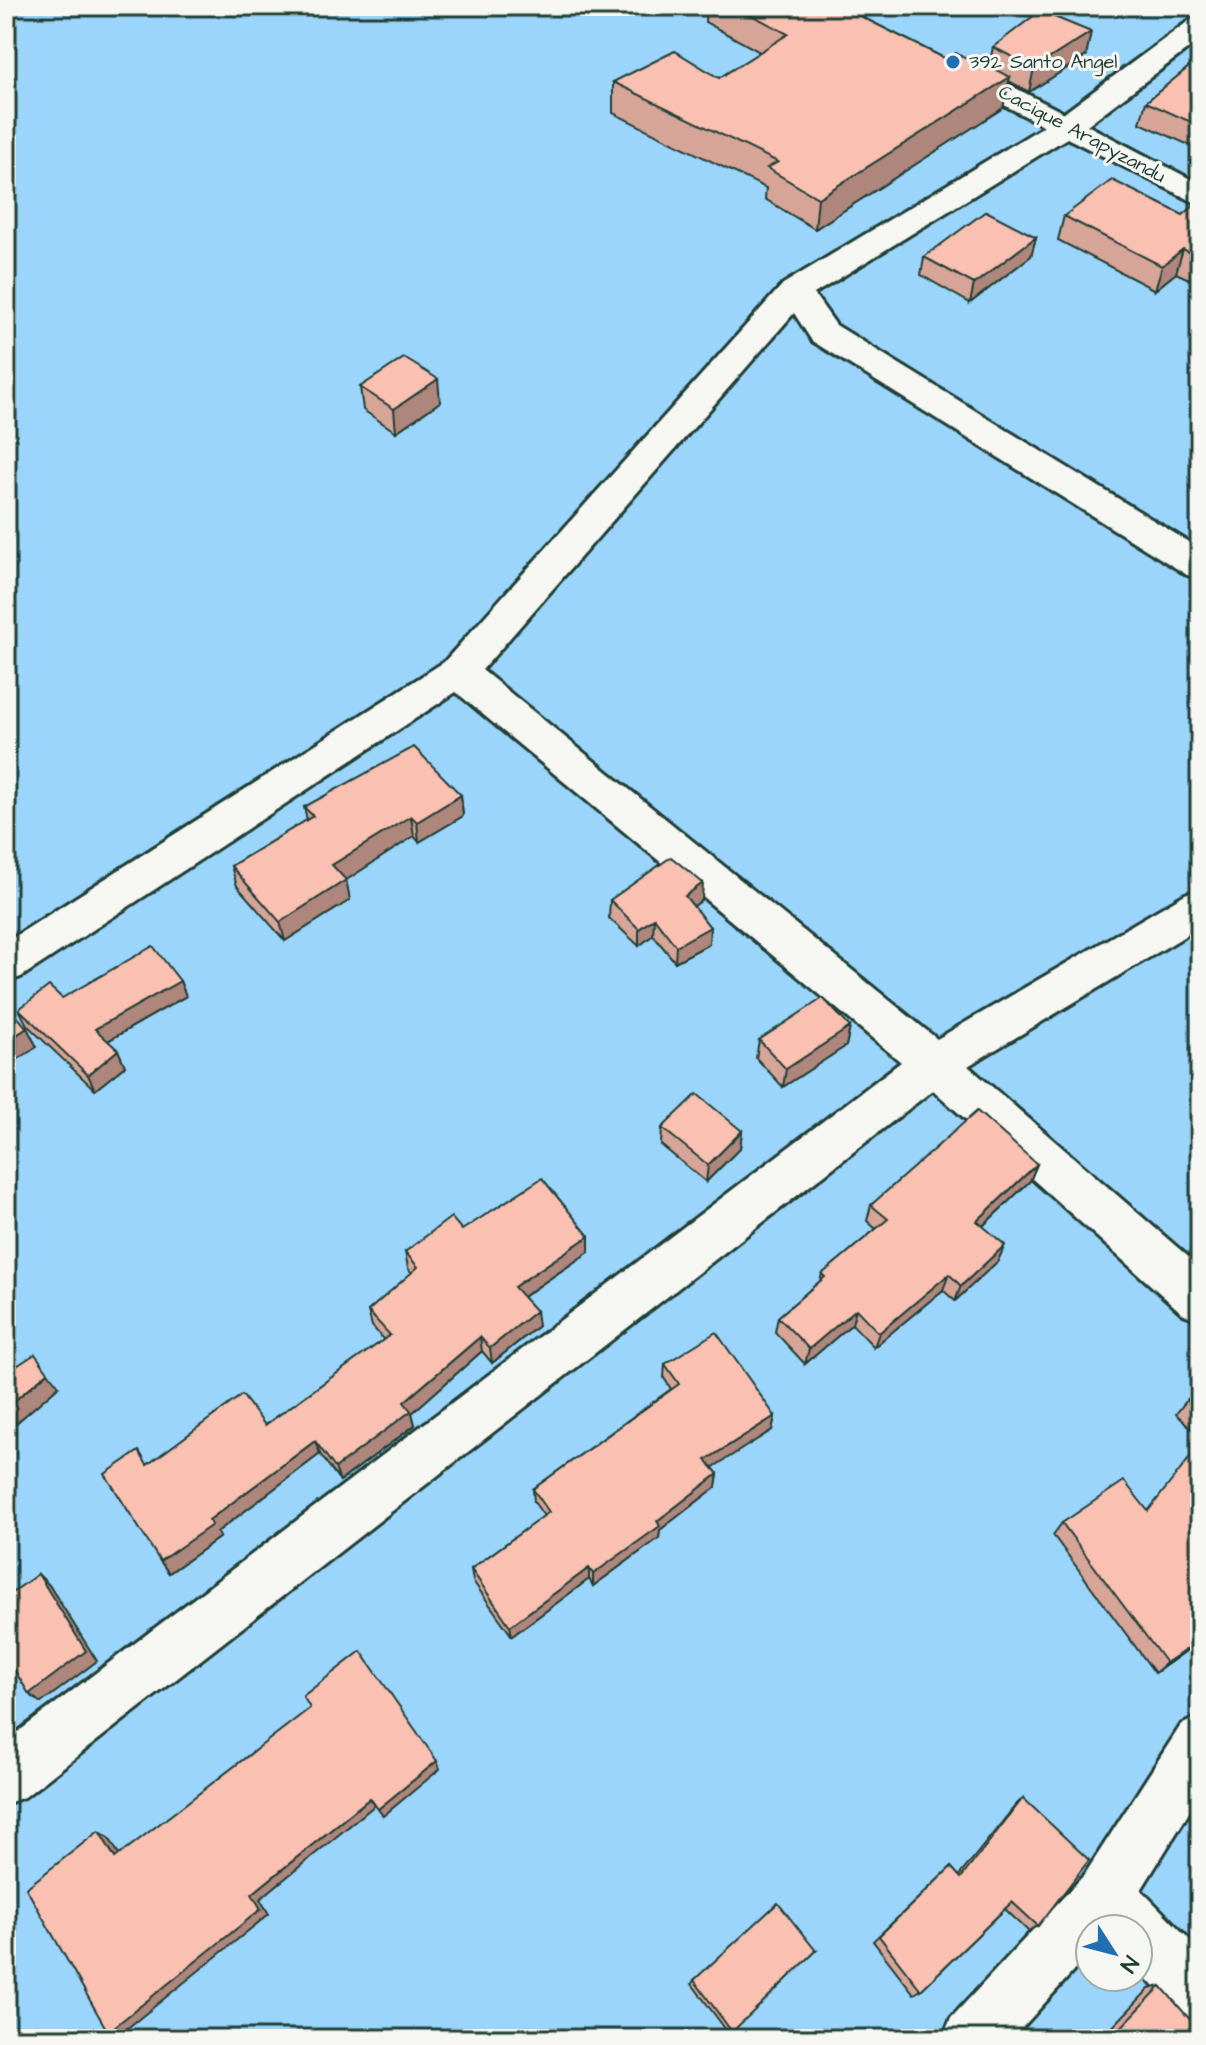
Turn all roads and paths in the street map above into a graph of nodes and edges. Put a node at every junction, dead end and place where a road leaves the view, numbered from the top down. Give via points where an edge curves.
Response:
1 (1200, 26) edge
2 (931, 55) edge
3 (1066, 126) junction
4 (1200, 196) edge
5 (795, 291) junction
6 (1200, 566) edge
7 (458, 672) junction
8 (1200, 906) edge
9 (6, 964) edge
10 (934, 1063) junction
11 (1200, 1298) edge
12 (1200, 1744) edge
13 (6, 1776) edge
14 (1105, 1894) junction
15 (1200, 1992) edge
16 (972, 2039) edge

1 - 3 street
2 - 3 street, Cacique Arapyzandu
3 - 4 street, Cacique Arapyzandu
3 - 5 street
5 - 6 street via 824,333
5 - 7 street
7 - 9 street
7 - 10 street
8 - 10 street
10 - 11 street
10 - 13 street
12 - 14 street
14 - 15 street
14 - 16 street

